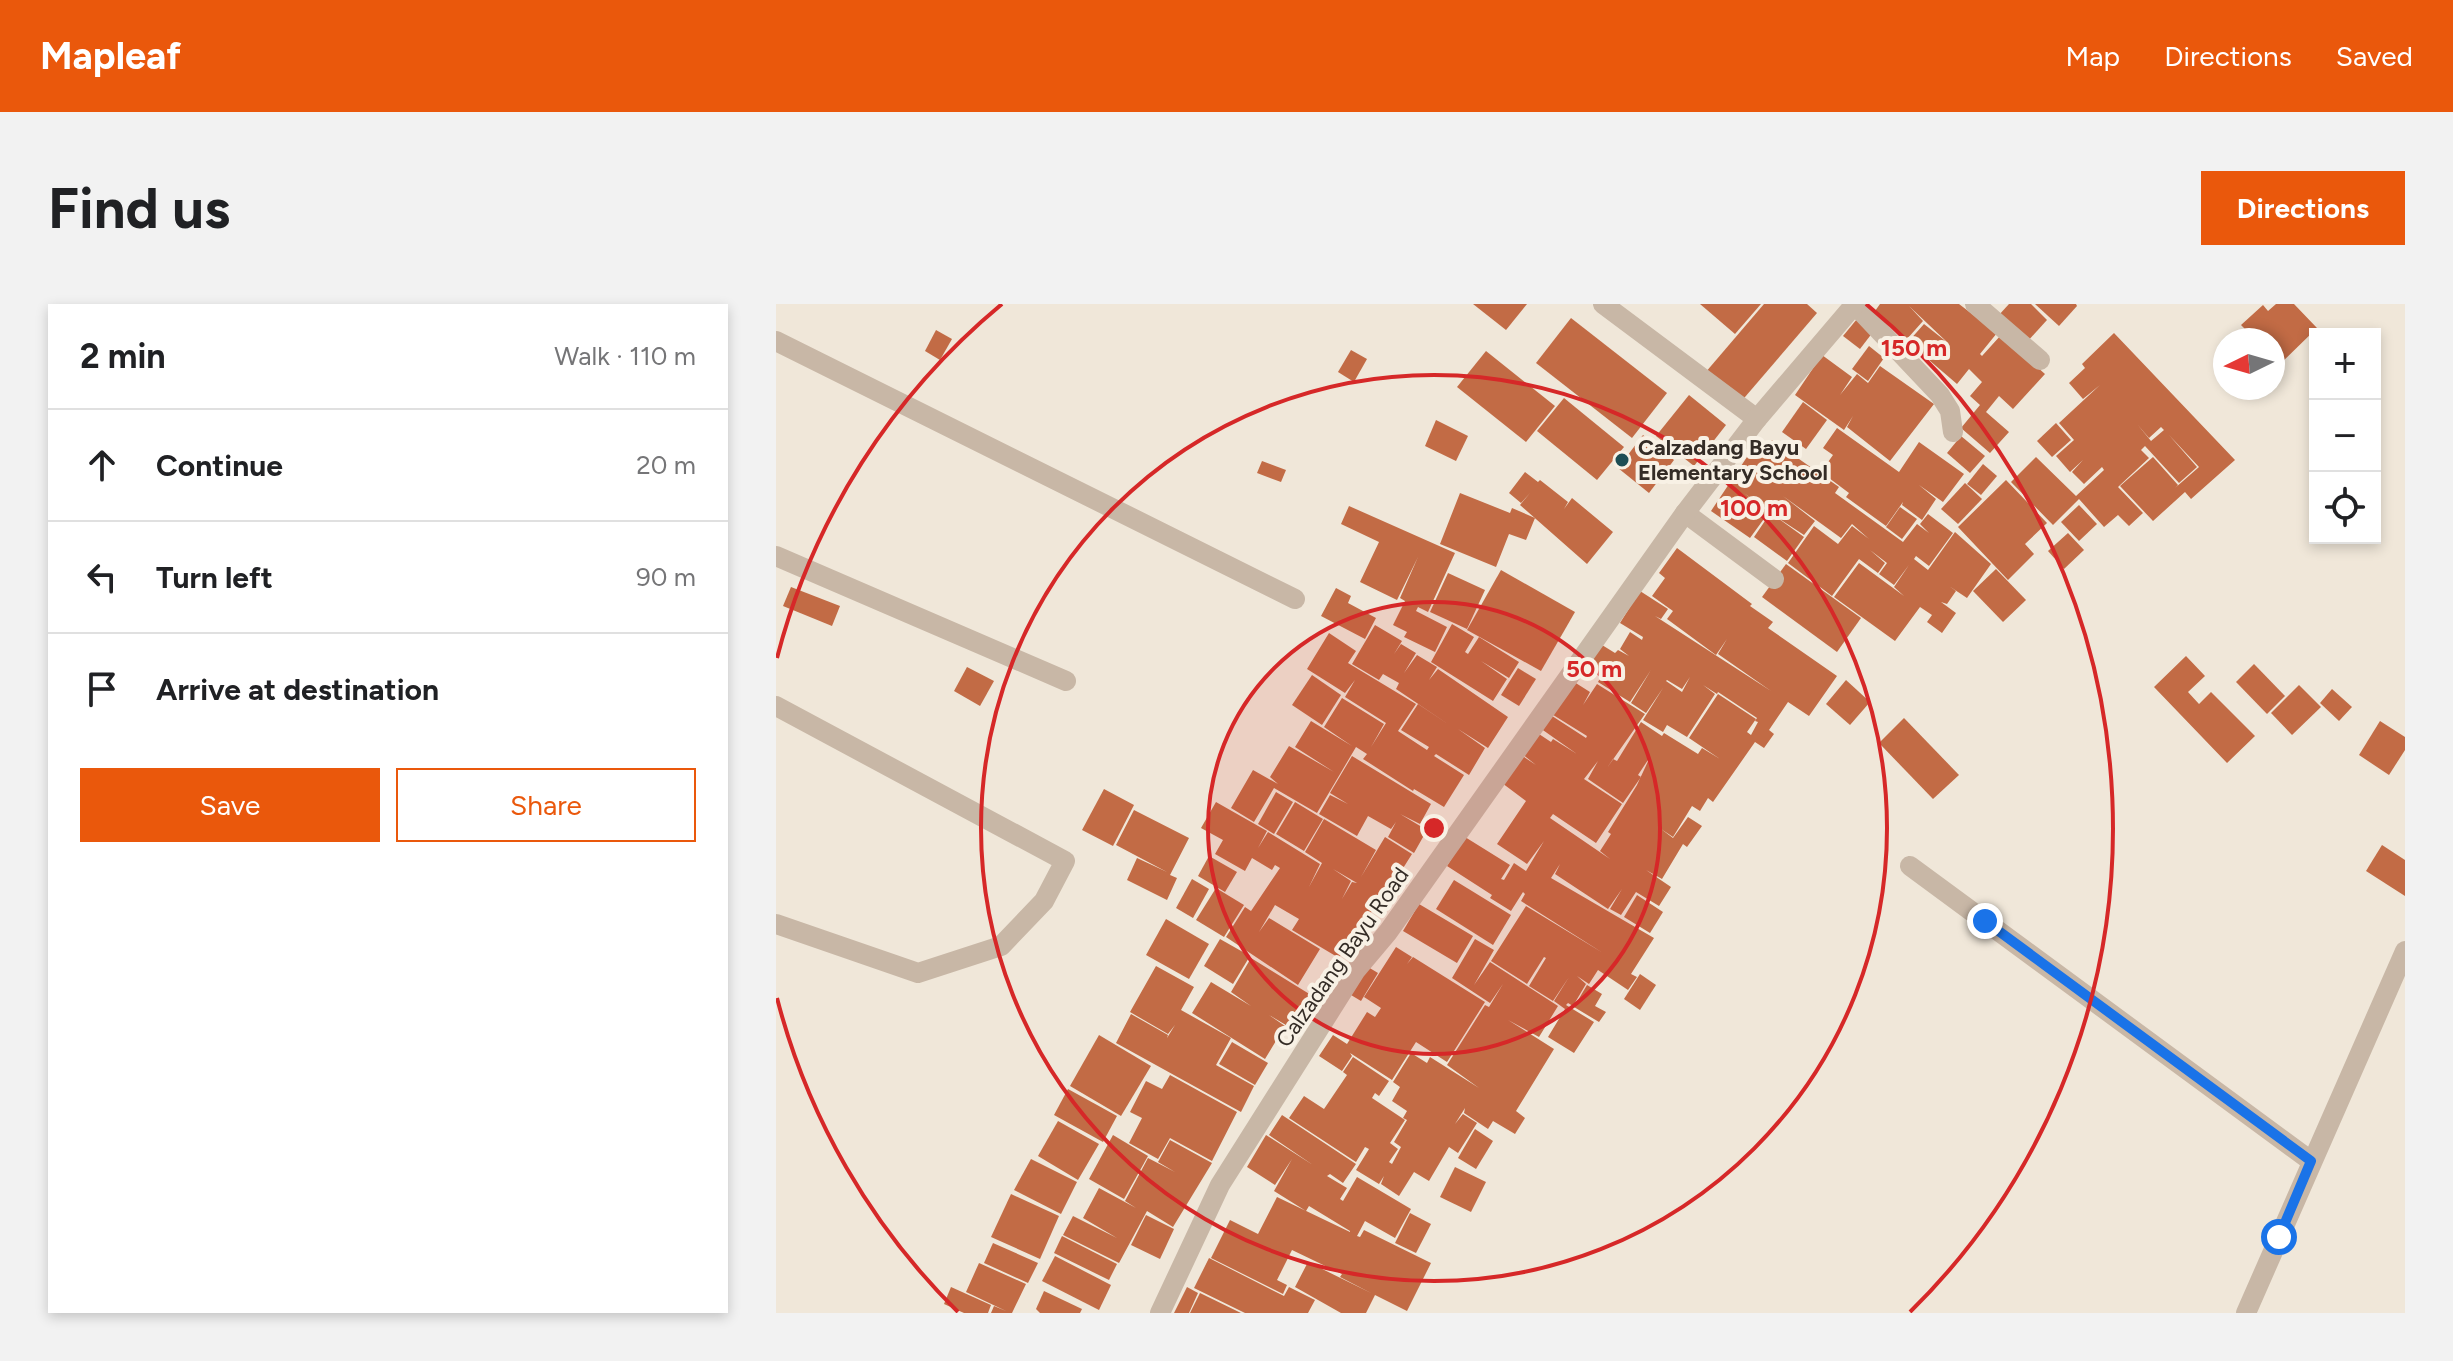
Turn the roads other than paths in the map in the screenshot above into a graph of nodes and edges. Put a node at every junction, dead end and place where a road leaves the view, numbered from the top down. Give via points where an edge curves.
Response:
1 (1603, 304) edge
2 (1855, 304) edge
3 (1975, 304) edge
4 (776, 341) edge
5 (2040, 360) dead end
6 (1757, 419) junction
7 (1953, 432) dead end
8 (1685, 513) junction
9 (776, 556) edge
10 (1774, 579) dead end
11 (1295, 599) dead end
12 (1066, 681) dead end
13 (776, 706) edge
14 (1910, 866) dead end
15 (776, 924) edge
16 (2405, 951) edge
17 (2311, 1161) junction
18 (1160, 1313) edge
19 (2246, 1313) edge

1 - 6 street
2 - 6 street, Calzadang Bayu Road
2 - 7 street via 1940,395 1950,411
3 - 5 street
4 - 11 street
6 - 8 street, Calzadang Bayu Road
8 - 10 street
8 - 18 street, Calzadang Bayu Road via 1356,970 1220,1185
9 - 12 street
13 - 15 street via 1065,861 1044,901 1001,946 918,973
14 - 17 street
16 - 17 street
17 - 19 street

